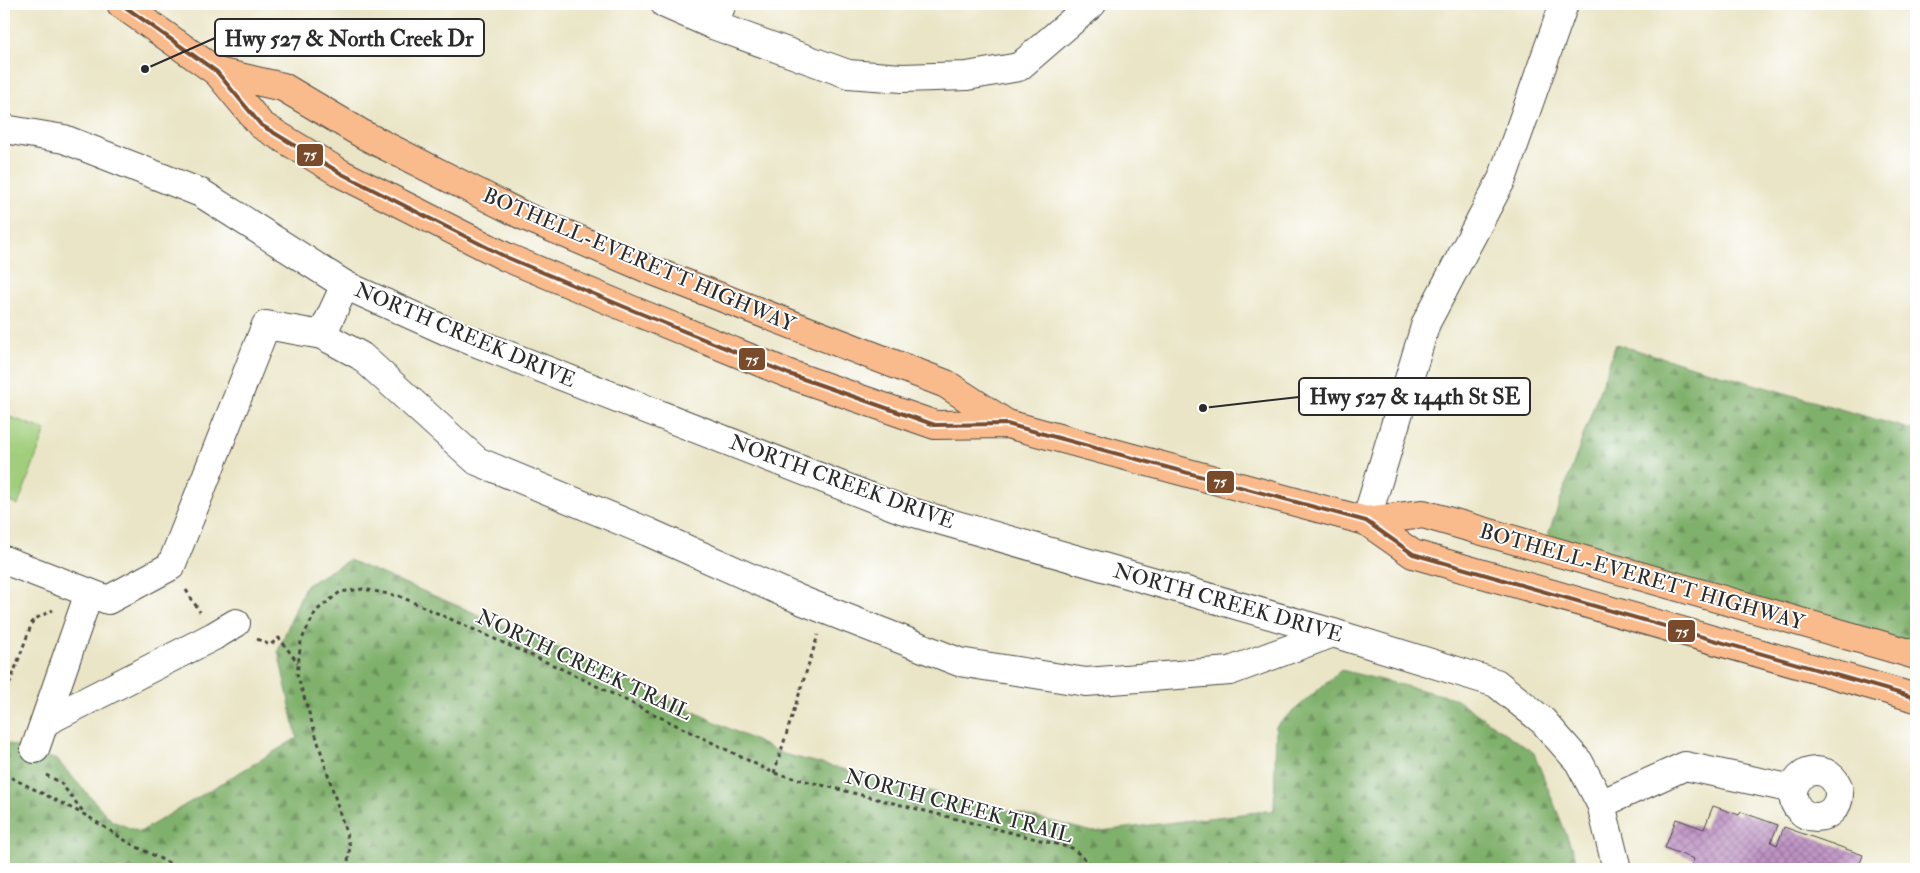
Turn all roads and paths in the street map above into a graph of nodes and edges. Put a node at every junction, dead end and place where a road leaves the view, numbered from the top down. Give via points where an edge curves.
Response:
1 (120, 4) edge
2 (665, 4) edge
3 (1092, 4) edge
4 (1564, 4) edge
5 (718, 14) edge
6 (217, 72) junction
7 (4, 129) edge
8 (345, 285) junction
9 (322, 335) junction
10 (1007, 424) junction
11 (1366, 521) junction
12 (4, 560) edge
13 (171, 566) junction
14 (89, 593) junction
15 (826, 610) junction
16 (225, 630) joint
17 (1333, 633) junction
18 (1916, 655) edge
19 (1916, 698) edge
20 (4, 699) edge
21 (45, 722) junction
22 (35, 749) dead end
23 (774, 773) junction
24 (4, 774) edge
25 (45, 774) dead end
26 (1793, 789) dead end
27 (1600, 804) junction
28 (87, 816) junction
29 (181, 869) edge
30 (347, 869) edge
31 (1097, 869) edge
32 (1616, 869) edge

1 - 6 main road, BOTHELL-EVERETT HIGHWAY
2 - 5 street
3 - 5 street via 1019,67 967,76 902,78 848,74
4 - 11 street via 1502,179 1426,324
6 - 10 main road, BOTHELL-EVERETT HIGHWAY via 283,87 364,135 524,216 648,269 946,384
6 - 10 main road, BOTHELL-EVERETT HIGHWAY via 261,125 342,174 506,257 789,374 935,425
7 - 8 street, NORTH CREEK DRIVE via 64,139 201,193
8 - 9 street
8 - 17 street, NORTH CREEK DRIVE via 449,332 901,509
9 - 13 street via 266,325
9 - 15 street via 361,356 477,461
10 - 11 main road, BOTHELL-EVERETT HIGHWAY
11 - 18 main road, BOTHELL-EVERETT HIGHWAY via 1422,514
11 - 19 main road, BOTHELL-EVERETT HIGHWAY via 1413,554
12 - 14 street
13 - 14 street via 108,600
13 - 16 path
14 - 20 path via 33,620
14 - 21 street
15 - 17 street via 959,662 1086,682 1230,671
15 - 23 path
16 - 21 street
17 - 27 street, NORTH CREEK DRIVE via 1496,683 1543,721 1579,762
21 - 22 street
23 - 30 path, NORTH CREEK TRAIL via 564,670 399,596 363,589 340,592 316,611 301,641 297,674 350,846
23 - 31 path, NORTH CREEK TRAIL via 1072,848
24 - 28 path
25 - 28 path via 60,782
26 - 27 street via 1685,766
27 - 32 street, NORTH CREEK DRIVE
28 - 29 path via 131,844

